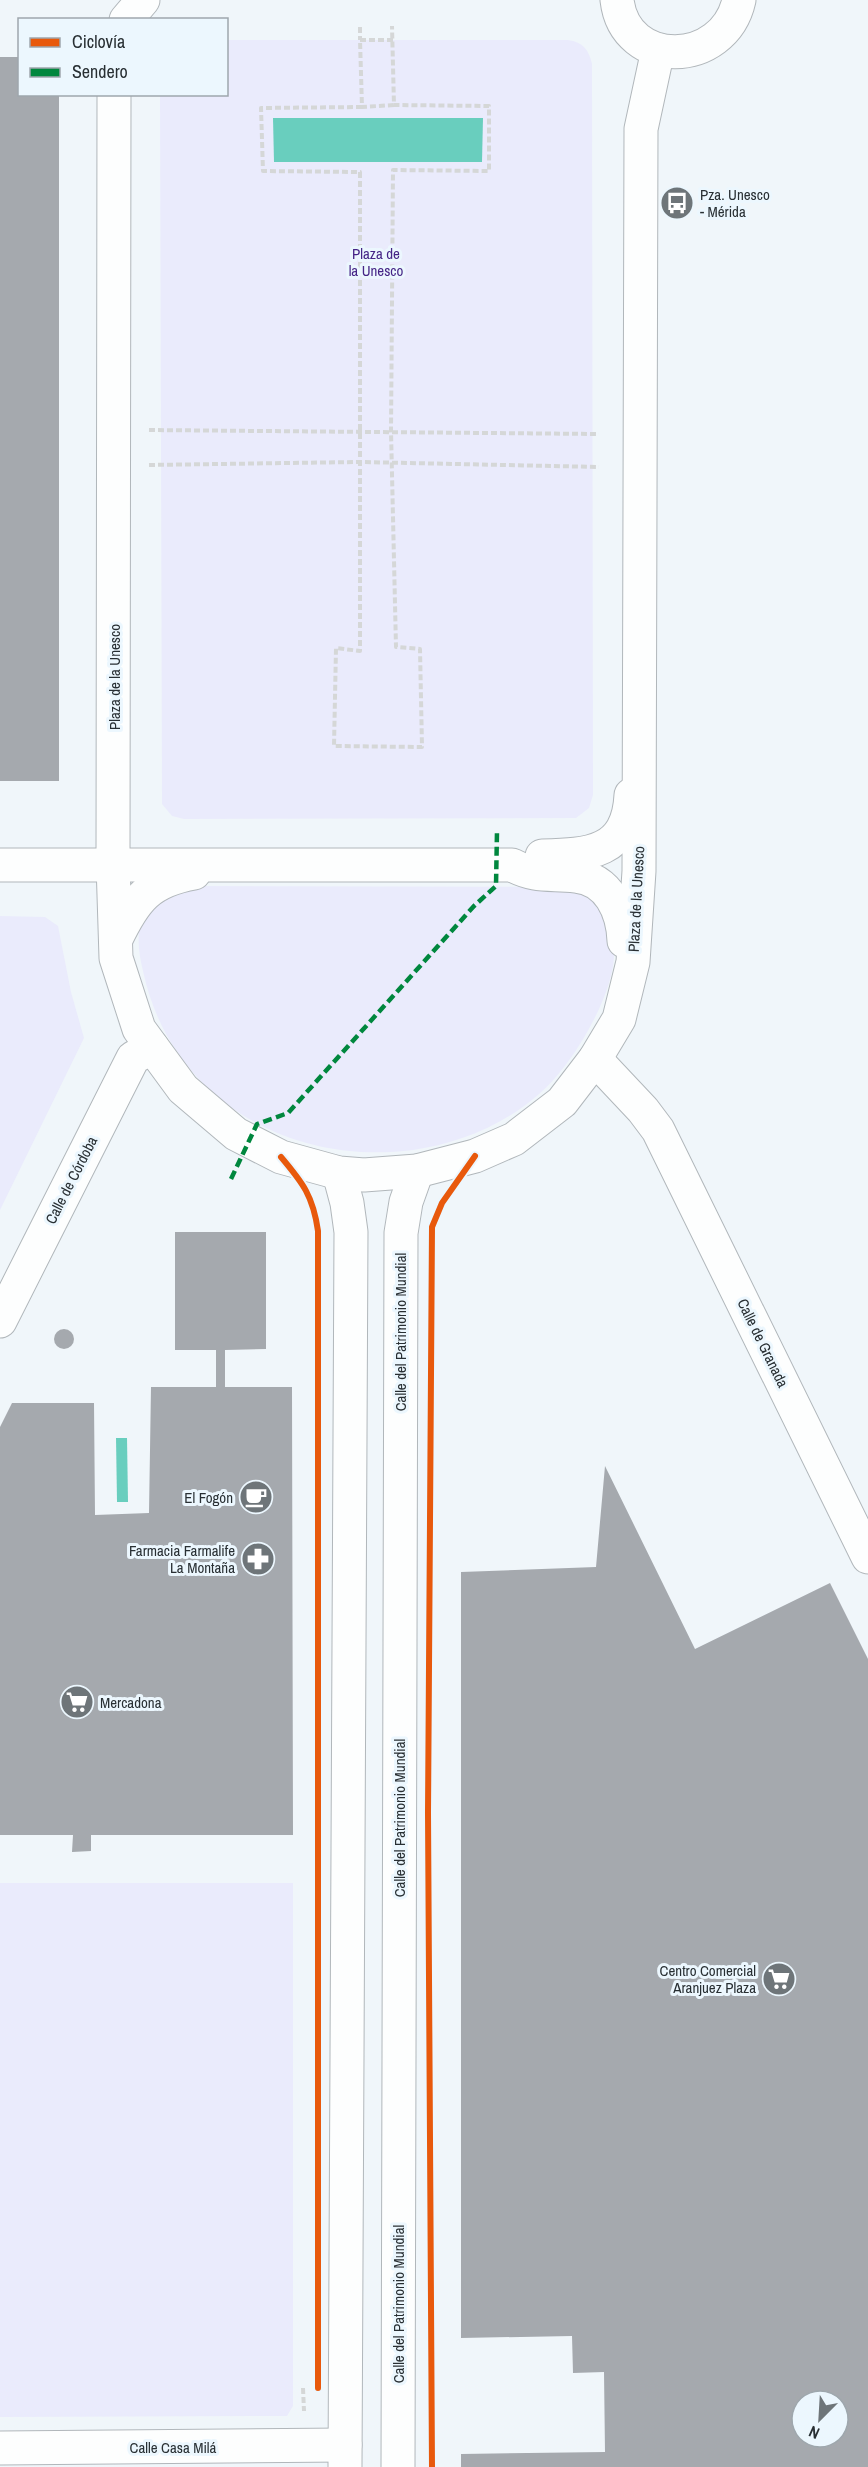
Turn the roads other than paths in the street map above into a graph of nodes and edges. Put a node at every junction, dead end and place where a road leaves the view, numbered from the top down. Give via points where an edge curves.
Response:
1 (143, 0) edge
2 (617, 0) edge
3 (739, 0) edge
4 (128, 18) edge
5 (658, 50) junction
6 (114, 96) edge
7 (640, 745) junction
8 (113, 864) junction
9 (253, 864) junction
10 (0, 865) edge
11 (512, 865) junction
12 (116, 939) junction
13 (626, 982) junction
14 (152, 1047) junction
15 (595, 1059) junction
16 (417, 1172) junction
17 (339, 1173) junction
18 (0, 1322) edge
19 (868, 1557) edge
20 (0, 2448) edge
21 (345, 2456) edge
22 (398, 2467) edge

1 - 4 street
2 - 5 street via 626,26 640,41
3 - 5 street via 729,27 715,40 698,50
5 - 7 street, Plaza de la Unesco via 641,129
6 - 8 street, Plaza de la Unesco
7 - 11 street via 632,762 626,826 615,839 594,853 528,857
7 - 13 street, Plaza de la Unesco via 639,871 633,962
8 - 9 street
8 - 10 street
8 - 12 street, Plaza de la Unesco
9 - 11 street
9 - 12 street via 241,872 197,873 158,883 128,913
11 - 13 street via 530,874 579,876 598,885 614,900 623,924 620,968
12 - 14 street, Plaza de la Unesco via 116,958 130,1006
13 - 15 street, Plaza de la Unesco via 619,1019
14 - 17 street, Plaza de la Unesco via 183,1089 236,1134 281,1157
14 - 18 street, Calle de Córdoba via 133,1058
15 - 16 street, Plaza de la Unesco via 562,1102 514,1139 475,1156
15 - 19 street, Calle de Granada via 658,1130
16 - 17 street, Plaza de la Unesco
16 - 22 street, Calle del Patrimonio Mundial via 406,1202 401,1233
17 - 21 street via 351,1232
20 - 21 street, Calle Casa Milá

